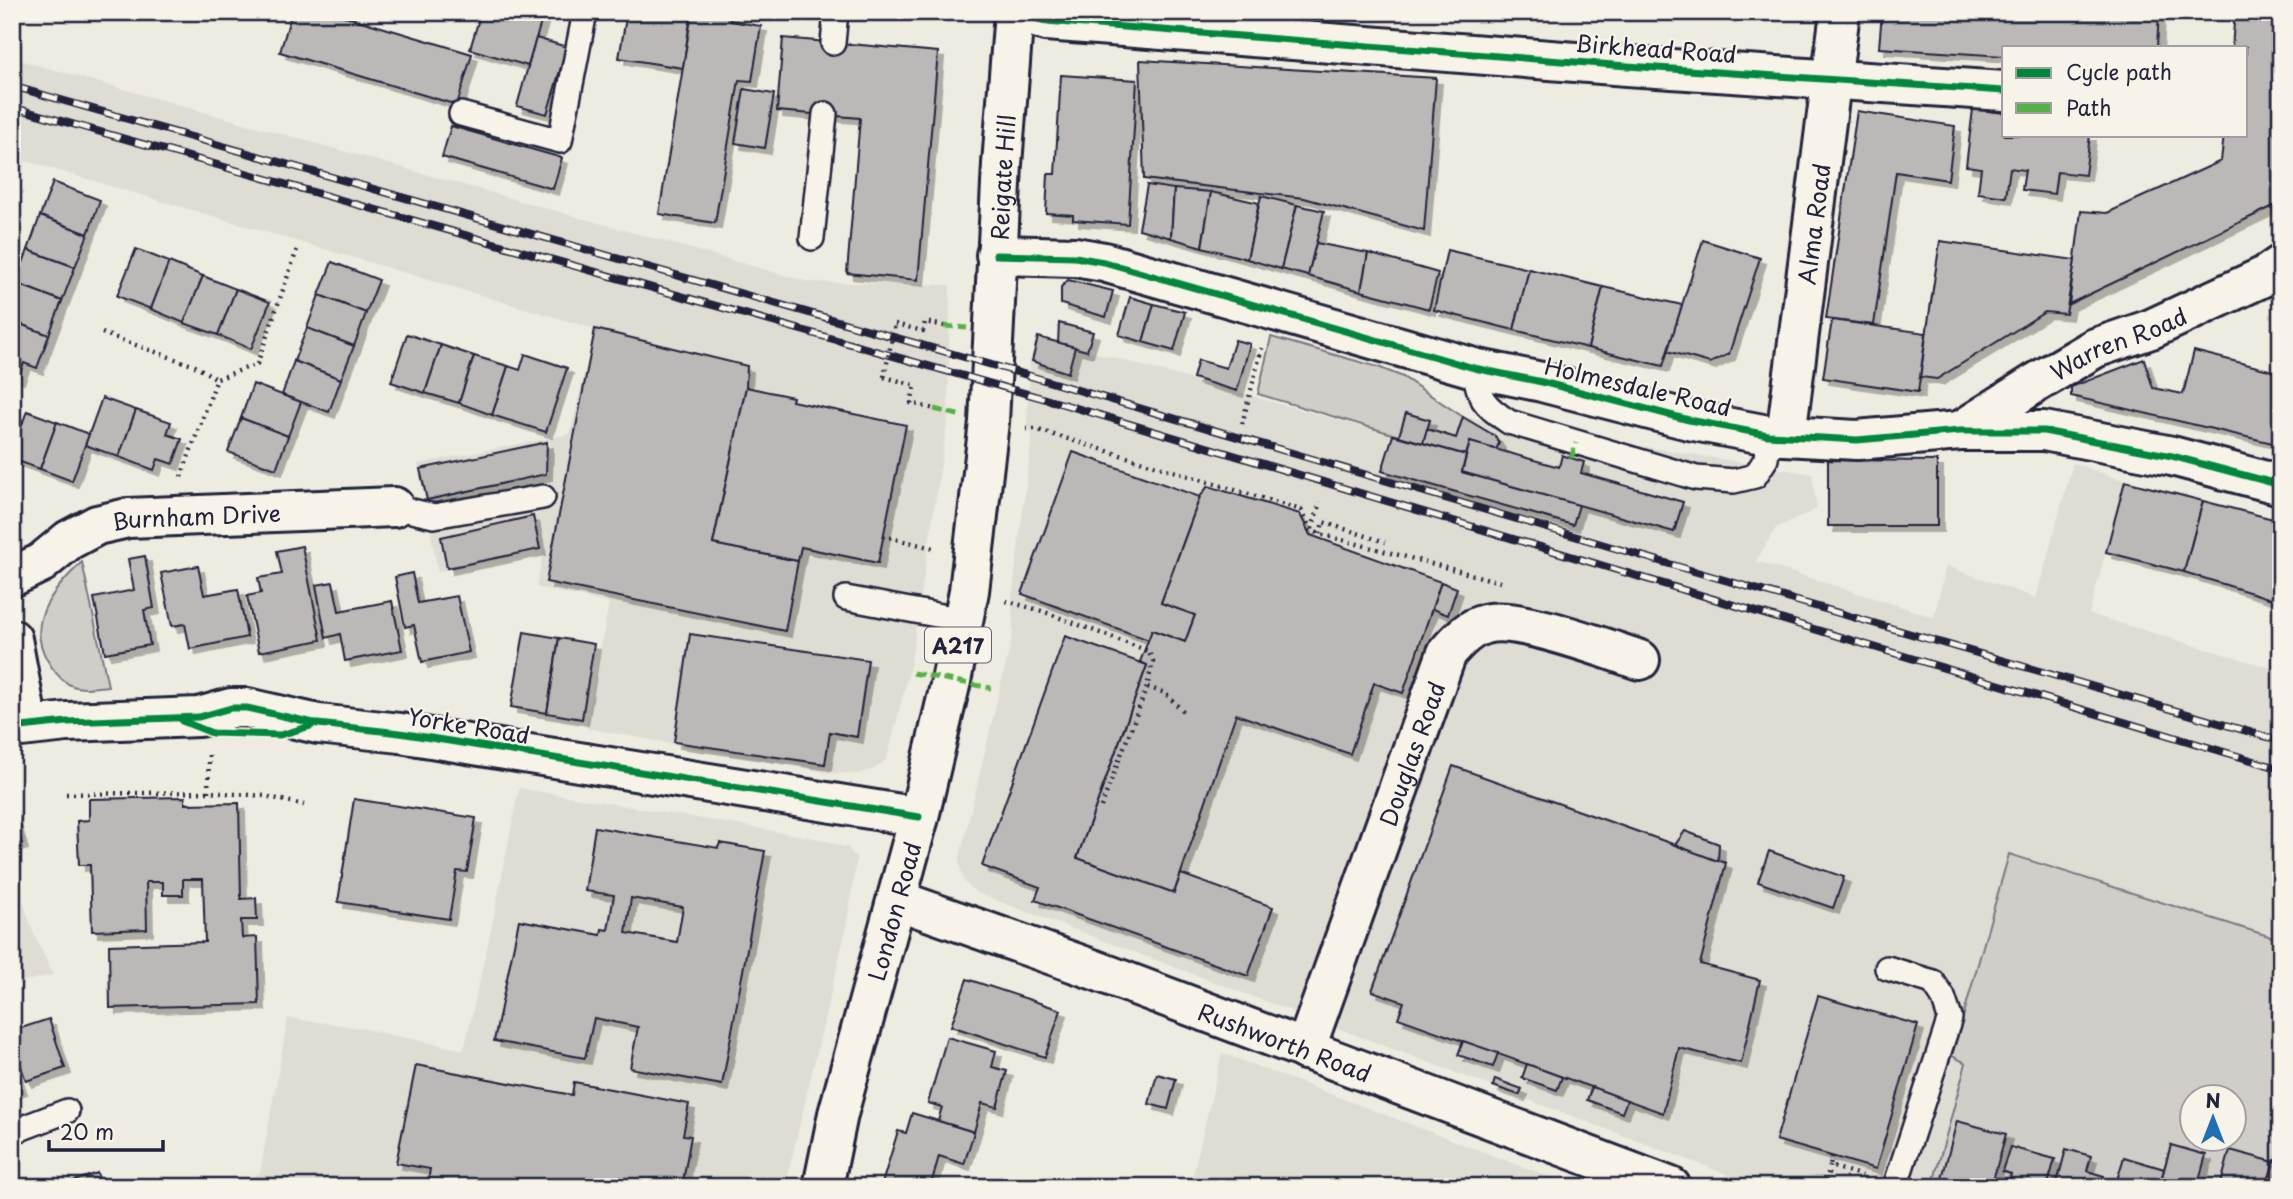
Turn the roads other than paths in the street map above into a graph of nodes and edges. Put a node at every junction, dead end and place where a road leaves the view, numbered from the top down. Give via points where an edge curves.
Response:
1 (584, 12) edge
2 (836, 12) edge
3 (1014, 12) edge
4 (1840, 12) edge
5 (833, 43) dead end
6 (1831, 79) junction
7 (2002, 91) edge
8 (461, 114) dead end
9 (825, 114) dead end
10 (812, 238) dead end
11 (996, 255) junction
12 (2281, 265) edge
13 (1474, 368) junction
14 (992, 386) joint
15 (1960, 431) junction
16 (1777, 436) junction
17 (2281, 485) edge
18 (543, 497) dead end
19 (394, 507) joint
20 (12, 577) edge
21 (846, 597) dead end
22 (966, 605) junction
23 (12, 639) edge
24 (1640, 660) dead end
25 (20, 727) edge
26 (919, 817) junction
27 (897, 900) junction
28 (1887, 968) dead end
29 (1305, 1050) junction
30 (67, 1111) dead end
31 (12, 1132) edge
32 (823, 1187) edge
33 (1671, 1187) edge
34 (1895, 1187) edge

1 - 8 lane via 560,141
2 - 5 lane
3 - 6 street, Birkhead Road via 1059,22
3 - 11 street, Reigate Hill / A217
4 - 6 street, Alma Road
6 - 7 street, Birkhead Road
6 - 16 street, Alma Road
9 - 10 lane
11 - 13 street, Holmesdale Road via 1104,262
11 - 14 street, Reigate Hill / A217
12 - 15 street, Warren Road via 2151,329 2095,348
13 - 16 street, Holmesdale Road via 1689,420
13 - 16 lane via 1476,386 1489,410 1509,422 1696,478 1734,481 1755,476
14 - 22 street, London Road / A217
15 - 16 street, Holmesdale Road via 1857,440
15 - 17 street, Holmesdale Road via 2044,431 2172,456
18 - 19 lane via 434,516
19 - 20 street, Burnham Drive via 128,517 97,525
21 - 22 lane
22 - 26 street, London Road / A217
23 - 25 street
24 - 29 street, Douglas Road via 1512,623 1485,624 1461,637 1447,653
25 - 26 street, Yorke Road via 259,709 318,724 413,735
26 - 27 street, London Road / A217
27 - 29 street, Rushworth Road
27 - 32 street, London Road / A217 via 838,1114
28 - 34 lane via 1933,982 1950,1018
29 - 33 street, Rushworth Road
30 - 31 lane

